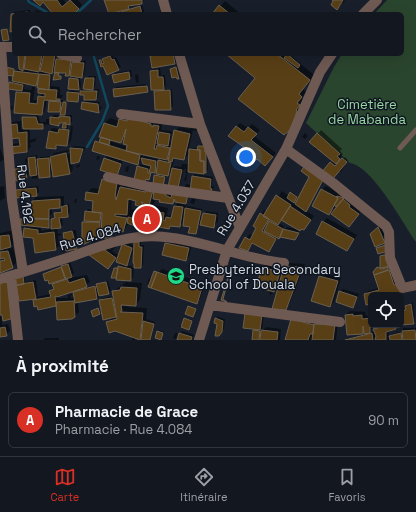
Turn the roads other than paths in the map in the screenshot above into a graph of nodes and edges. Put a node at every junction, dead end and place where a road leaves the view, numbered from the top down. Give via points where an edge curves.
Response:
1 (163, 0) edge
2 (377, 0) edge
3 (166, 12) edge
4 (365, 12) edge
5 (0, 47) edge
6 (12, 47) edge
7 (70, 56) edge
8 (180, 56) edge
9 (331, 56) edge
10 (78, 58) dead end
11 (121, 114) dead end
12 (200, 124) junction
13 (416, 130) edge
14 (400, 148) dead end
15 (286, 149) junction
16 (108, 177) dead end
17 (228, 198) junction
18 (240, 228) junction
19 (226, 250) junction
20 (284, 263) dead end
21 (23, 272) junction
22 (11, 276) junction
23 (0, 279) edge
24 (416, 285) edge
25 (210, 305) junction
26 (340, 322) dead end
27 (18, 340) edge
28 (199, 340) edge

1 - 3 street
2 - 4 street
5 - 6 street
5 - 21 street, Rue 4.192 via 10,179
7 - 10 street
8 - 12 street
9 - 15 street, Rue 4.037 via 320,72
11 - 12 street
12 - 17 street
13 - 14 lane
15 - 18 street, Rue 4.037
15 - 24 street via 386,226 389,232 390,258 403,288
16 - 17 street via 150,187
17 - 18 street
18 - 19 street, Rue 4.037
19 - 20 street, Rue 4.084
19 - 21 street, Rue 4.084 via 202,242 163,236 134,237 110,242
19 - 25 street, Rue 4.037
21 - 22 street, Rue 4.084
22 - 23 street, Rue 4.084
22 - 27 street
25 - 26 street
25 - 28 street, Rue 4.037

